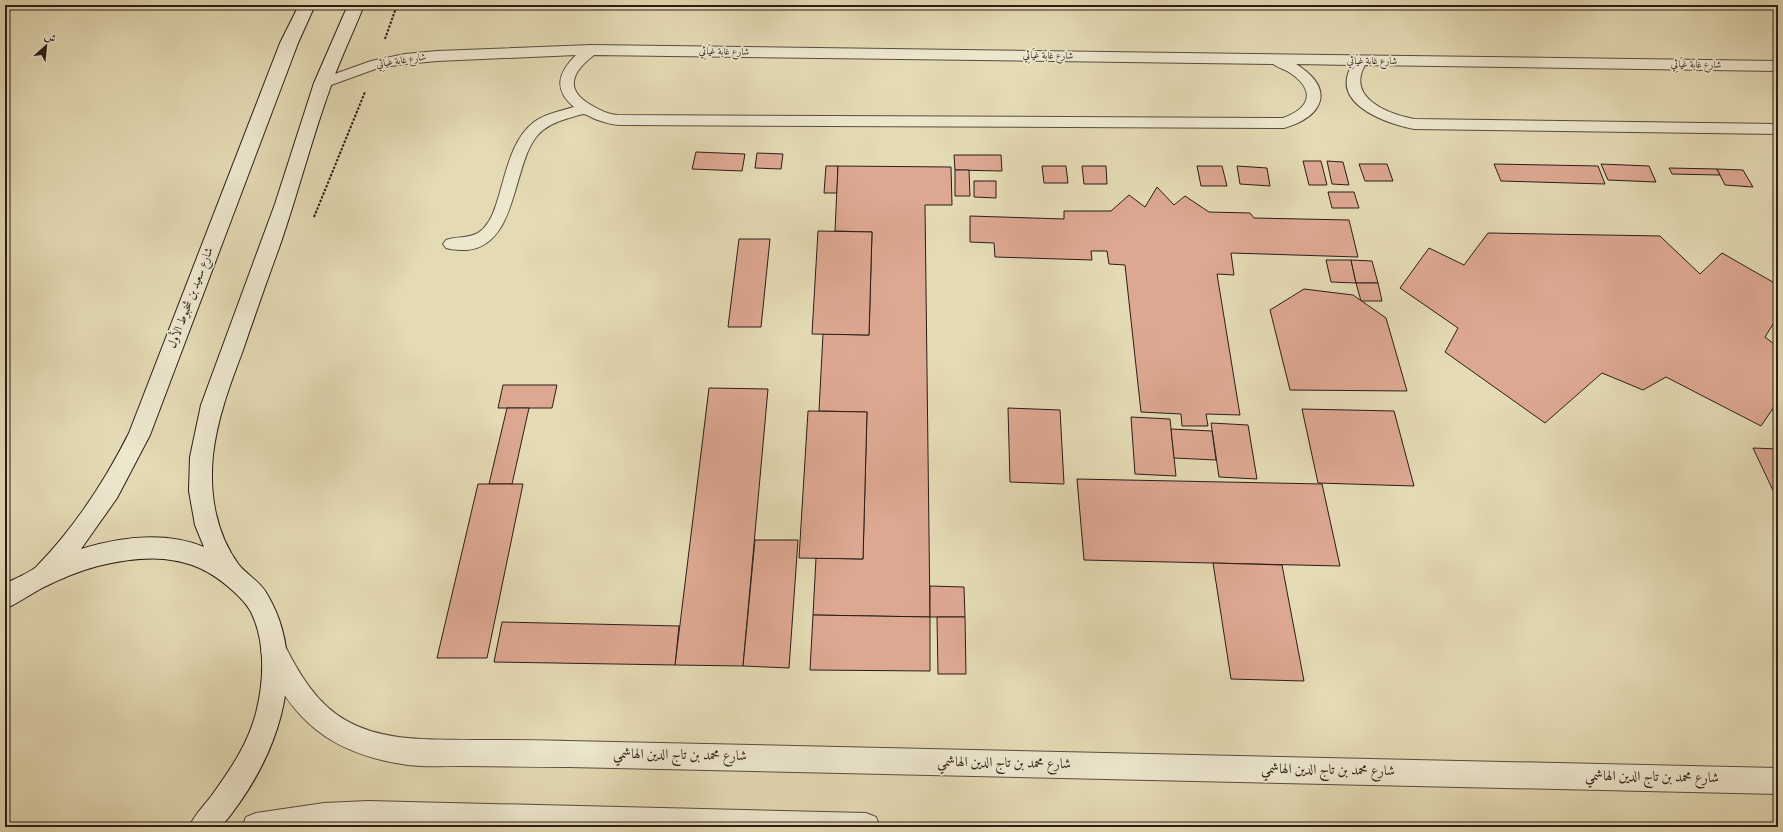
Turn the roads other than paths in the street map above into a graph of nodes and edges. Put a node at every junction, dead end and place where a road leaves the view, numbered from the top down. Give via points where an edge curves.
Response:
1 (307, 5) edge
2 (356, 5) edge
3 (591, 50) junction
4 (1274, 60) junction
5 (1362, 61) junction
6 (1778, 66) edge
7 (323, 83) junction
8 (586, 109) junction
9 (1778, 129) edge
10 (451, 244) dead end
11 (230, 572) junction
12 (46, 574) junction
13 (5, 597) edge
14 (274, 651) junction
15 (1778, 781) edge
16 (203, 827) edge
17 (256, 827) edge
18 (866, 827) edge

1 - 12 main road, شارع سعيد بن شخبوط الأول via 289,43 139,435 102,503 77,538
2 - 7 main road
3 - 4 lane, شارع غابة غيَاثِي
3 - 7 lane, شارع غابة غيَاثِي via 406,59 376,64
3 - 8 lane via 578,58 566,80 571,97
4 - 5 lane, شارع غابة غيَاثِي
4 - 8 lane via 1300,73 1309,82 1314,93 1313,103 1308,112 1298,120 1284,124 609,120
5 - 6 lane, شارع غابة غيَاثِي
5 - 9 lane via 1353,76 1357,94 1374,111 1400,122
7 - 11 main road via 285,204 212,405 203,439 199,474 202,508 213,541
8 - 10 lane via 553,119 533,130 520,152 502,210 489,231 473,242
11 - 12 main road via 206,558 179,550 148,548 115,551 81,560
11 - 14 main road via 252,592 260,606 267,619
12 - 13 main road
14 - 15 main road, شارع محمد بن تاج الدين الهاشمي via 289,681 310,708 337,730 371,745 409,752
14 - 16 main road via 274,687 265,726 248,766 222,806
17 - 18 main road via 324,817 368,816

